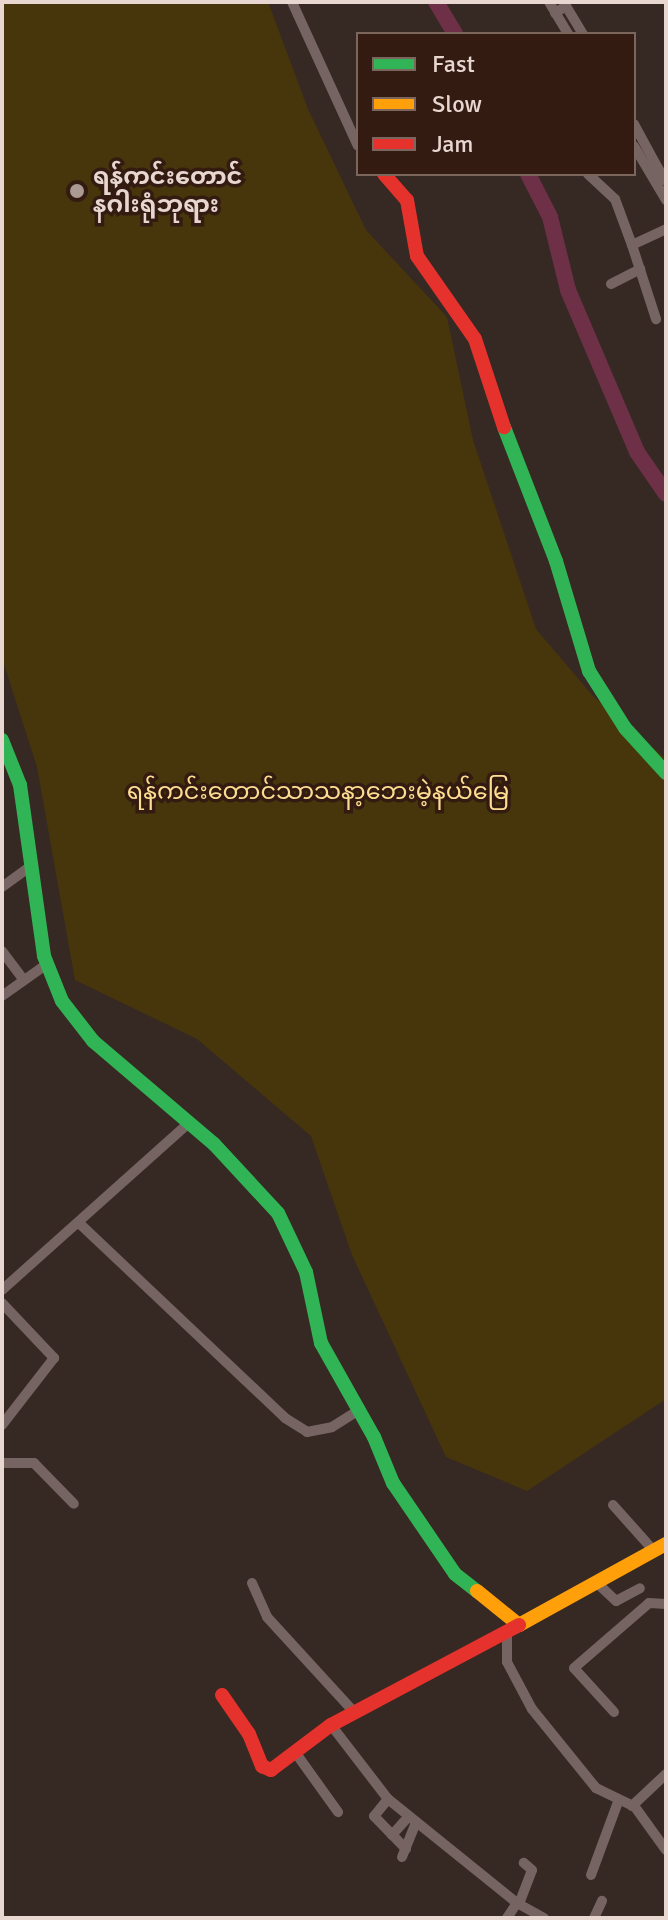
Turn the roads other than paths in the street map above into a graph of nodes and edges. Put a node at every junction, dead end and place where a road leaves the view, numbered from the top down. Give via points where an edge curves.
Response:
1 (292, 2) edge
2 (549, 2) edge
3 (559, 10) junction
4 (567, 32) edge
5 (581, 32) edge
6 (636, 129) edge
7 (356, 142) edge
8 (636, 148) edge
9 (651, 166) junction
10 (386, 176) edge
11 (590, 176) edge
12 (666, 181) edge
13 (666, 200) edge
14 (666, 229) edge
15 (632, 245) junction
16 (640, 269) junction
17 (611, 284) dead end
18 (656, 319) dead end
19 (2, 740) edge
20 (666, 773) edge
21 (31, 866) junction
22 (2, 887) edge
23 (2, 951) edge
24 (47, 964) junction
25 (22, 978) junction
26 (2, 996) edge
27 (190, 1122) junction
28 (79, 1223) junction
29 (2, 1290) edge
30 (2, 1303) edge
31 (358, 1411) junction
32 (2, 1425) edge
33 (2, 1463) edge
34 (74, 1504) dead end
35 (613, 1505) dead end
36 (662, 1549) edge
37 (252, 1583) dead end
38 (598, 1584) junction
39 (640, 1588) dead end
40 (666, 1604) edge
41 (513, 1628) junction
42 (222, 1695) dead end
43 (614, 1712) dead end
44 (355, 1713) junction
45 (331, 1725) junction
46 (295, 1752) junction
47 (666, 1774) edge
48 (388, 1799) junction
49 (618, 1802) junction
50 (632, 1806) junction
51 (338, 1812) dead end
52 (412, 1819) junction
53 (392, 1835) junction
54 (666, 1850) edge
55 (524, 1863) dead end
56 (591, 1875) dead end
57 (602, 1901) dead end
58 (515, 1911) edge
59 (544, 1918) edge
60 (594, 1918) edge

1 - 7 street
2 - 3 street
3 - 4 street
3 - 5 street
6 - 9 street
8 - 9 street
9 - 12 street
9 - 13 street
10 - 20 street via 407,200 417,256 475,339 514,458 556,561 589,671 625,728
11 - 15 street via 615,199
14 - 15 street
15 - 16 street
16 - 17 street
16 - 18 street
19 - 21 street via 20,785
21 - 22 street
21 - 24 street
23 - 25 street
24 - 25 street
24 - 27 street via 62,1001 93,1041
25 - 26 street
27 - 28 street
27 - 31 street via 244,1173 283,1223 306,1272 321,1343
28 - 29 street
28 - 31 street via 285,1418 307,1432 332,1427
30 - 32 street via 54,1358
31 - 41 street via 393,1483 437,1551
33 - 34 street via 34,1463
35 - 36 street
36 - 38 street
37 - 44 street via 267,1617
38 - 39 street via 616,1601
38 - 41 street
40 - 43 street via 649,1603 574,1668
41 - 44 street
41 - 49 street via 505,1655 524,1698 586,1777
42 - 46 street via 249,1734 262,1766 271,1770
44 - 45 street
45 - 46 street
45 - 48 street
46 - 51 street
47 - 50 street
48 - 52 street
48 - 53 street via 374,1816
49 - 50 street
49 - 56 street
50 - 54 street
52 - 53 street
52 - 53 street via 404,1853
52 - 58 street
55 - 58 street via 532,1870
57 - 60 street
58 - 59 street

